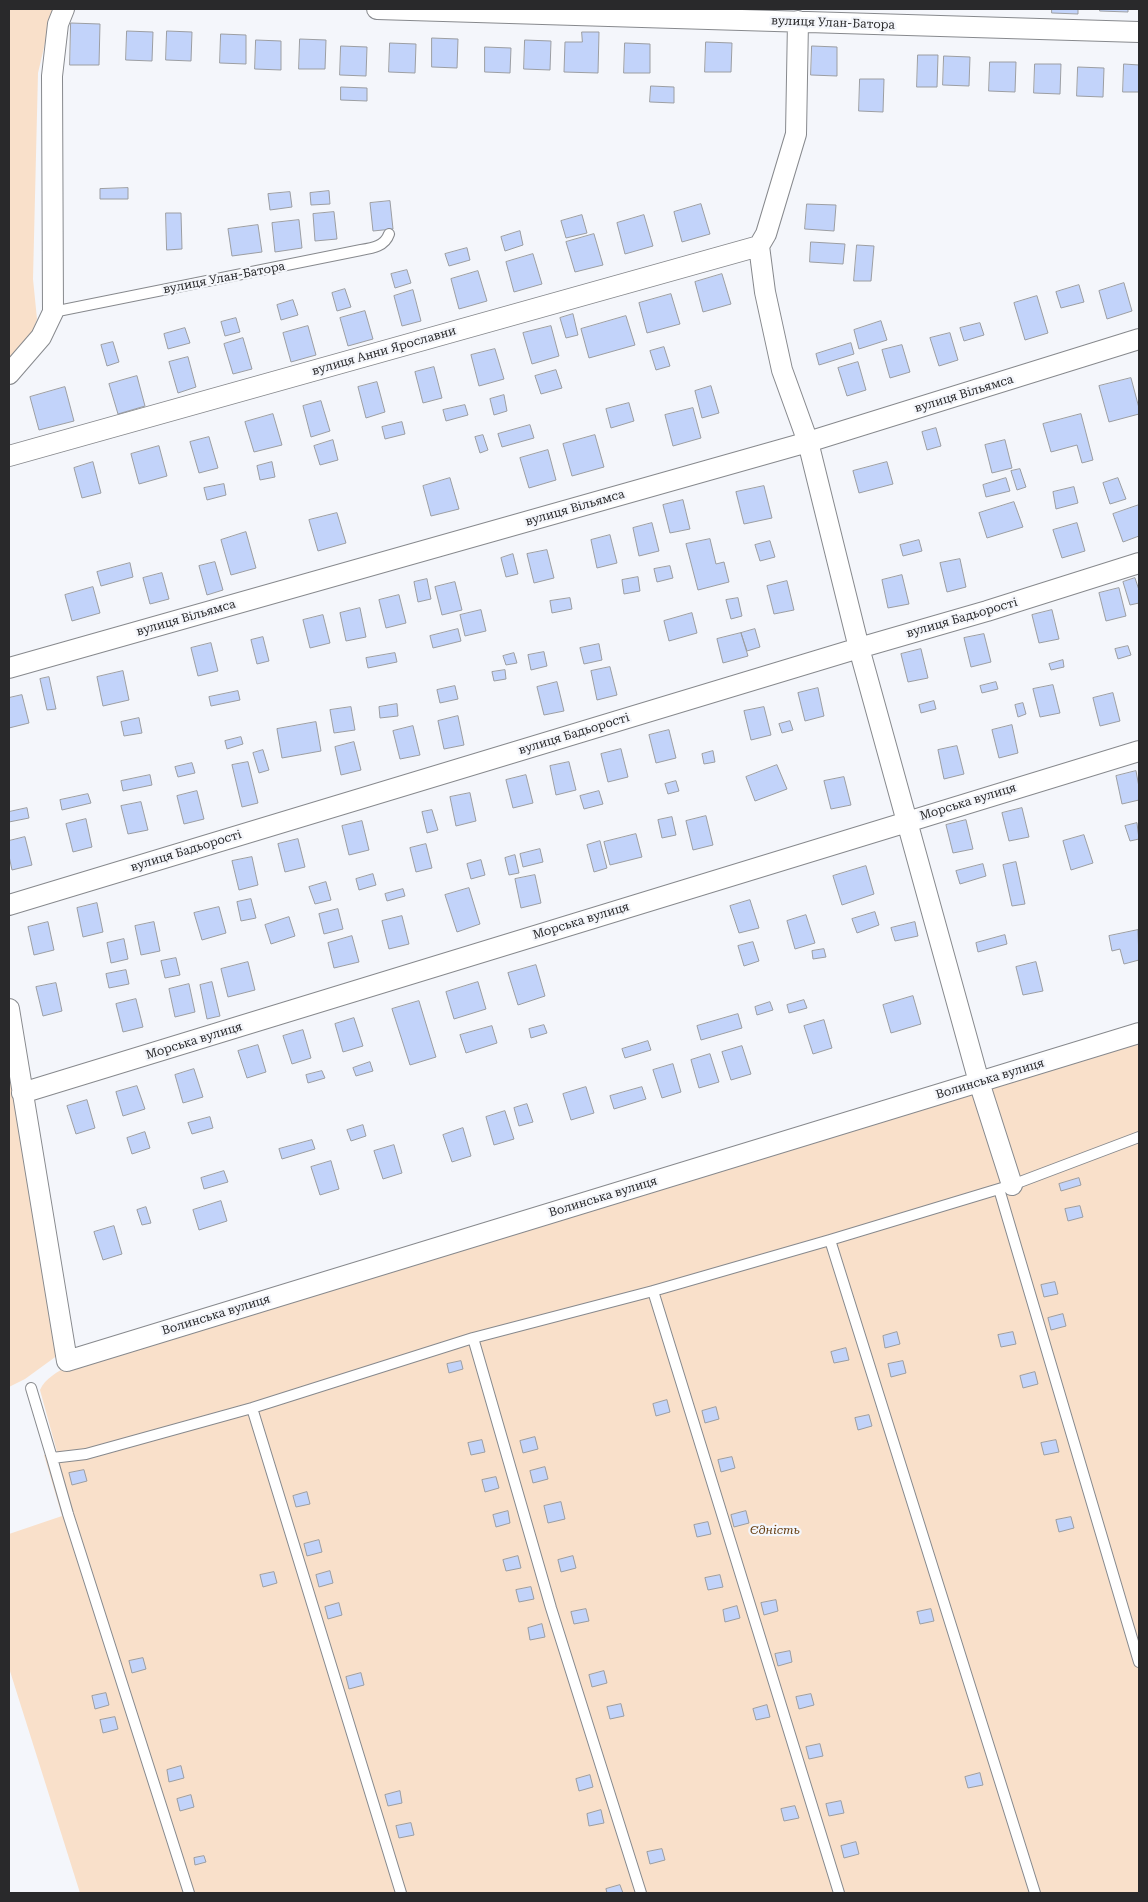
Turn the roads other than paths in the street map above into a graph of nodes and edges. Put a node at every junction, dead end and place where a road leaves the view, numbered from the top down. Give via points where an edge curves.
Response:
1 (64, 9) edge
2 (377, 9) edge
3 (798, 21) junction
4 (1139, 32) edge
5 (389, 234) dead end
6 (759, 246) junction
7 (53, 312) junction
8 (1139, 339) edge
9 (9, 374) edge
10 (808, 442) junction
11 (9, 456) edge
12 (1139, 563) edge
13 (859, 648) junction
14 (9, 668) edge
15 (1139, 751) edge
16 (908, 820) junction
17 (9, 905) edge
18 (9, 1009) edge
19 (1139, 1033) edge
20 (980, 1082) junction
21 (22, 1093) junction
22 (1139, 1137) edge
23 (1006, 1187) junction
24 (830, 1240) junction
25 (653, 1291) junction
26 (473, 1338) junction
27 (31, 1388) dead end
28 (252, 1408) junction
29 (52, 1458) junction
30 (1139, 1662) edge
31 (189, 1893) edge
32 (401, 1893) edge
33 (641, 1893) edge
34 (839, 1893) edge
35 (1035, 1893) edge

1 - 7 street via 58,24 52,76
2 - 3 street, вулиця Улан-Батора
3 - 4 street, вулиця Улан-Батора
3 - 6 street via 796,134 766,234
5 - 7 lane, вулиця Улан-Батора via 382,244 369,249
6 - 10 street via 782,370
6 - 11 street, вулиця Анни Ярославни
7 - 9 street via 41,337
8 - 10 street, вулиця Вільямса
10 - 13 street
10 - 14 street, вулиця Вільямса
12 - 13 street, вулиця Бадьорості
13 - 16 street
13 - 17 street, вулиця Бадьорості
15 - 16 street, Морська вулиця
16 - 20 street
16 - 21 street, Морська вулиця
18 - 21 street
19 - 20 street, Волинська вулиця
20 - 21 street, Волинська вулиця via 67,1360
20 - 23 street
22 - 23 lane
23 - 24 lane
23 - 30 lane
24 - 25 lane
24 - 35 lane
25 - 26 lane
25 - 34 lane
26 - 28 lane
26 - 33 lane via 552,1608
27 - 29 lane
28 - 29 lane via 86,1454
28 - 32 lane
29 - 31 lane

